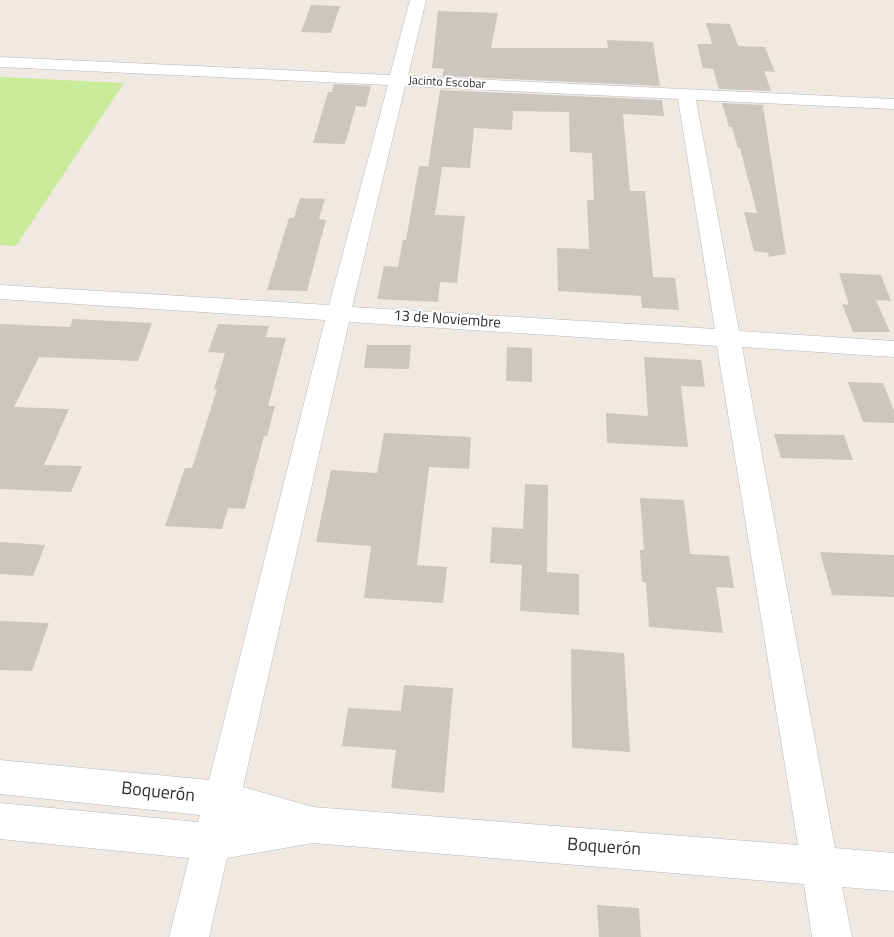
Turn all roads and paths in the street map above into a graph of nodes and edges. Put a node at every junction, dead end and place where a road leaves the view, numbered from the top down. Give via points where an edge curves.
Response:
1 (418, 0) edge
2 (0, 62) edge
3 (396, 81) junction
4 (686, 94) junction
5 (894, 104) edge
6 (0, 292) edge
7 (340, 313) junction
8 (728, 338) junction
9 (894, 349) edge
10 (0, 777) edge
11 (223, 799) junction
12 (0, 821) edge
13 (313, 825) junction
14 (212, 842) junction
15 (820, 864) junction
16 (894, 872) edge
17 (189, 937) edge
18 (832, 937) edge

1 - 3 street
2 - 3 street, Jacinto Escobar
3 - 4 street, Jacinto Escobar
3 - 7 street
4 - 5 street, Jacinto Escobar
4 - 8 street
6 - 7 street, 13 de Noviembre
7 - 8 street, 13 de Noviembre
7 - 11 street
8 - 9 street, 13 de Noviembre
8 - 15 street
10 - 11 street, Boquerón
11 - 13 street, Boquerón
11 - 14 street
12 - 14 street, Boquerón
13 - 14 street, Boquerón
13 - 15 street, Boquerón
14 - 17 street
15 - 16 street, Boquerón
15 - 18 street

